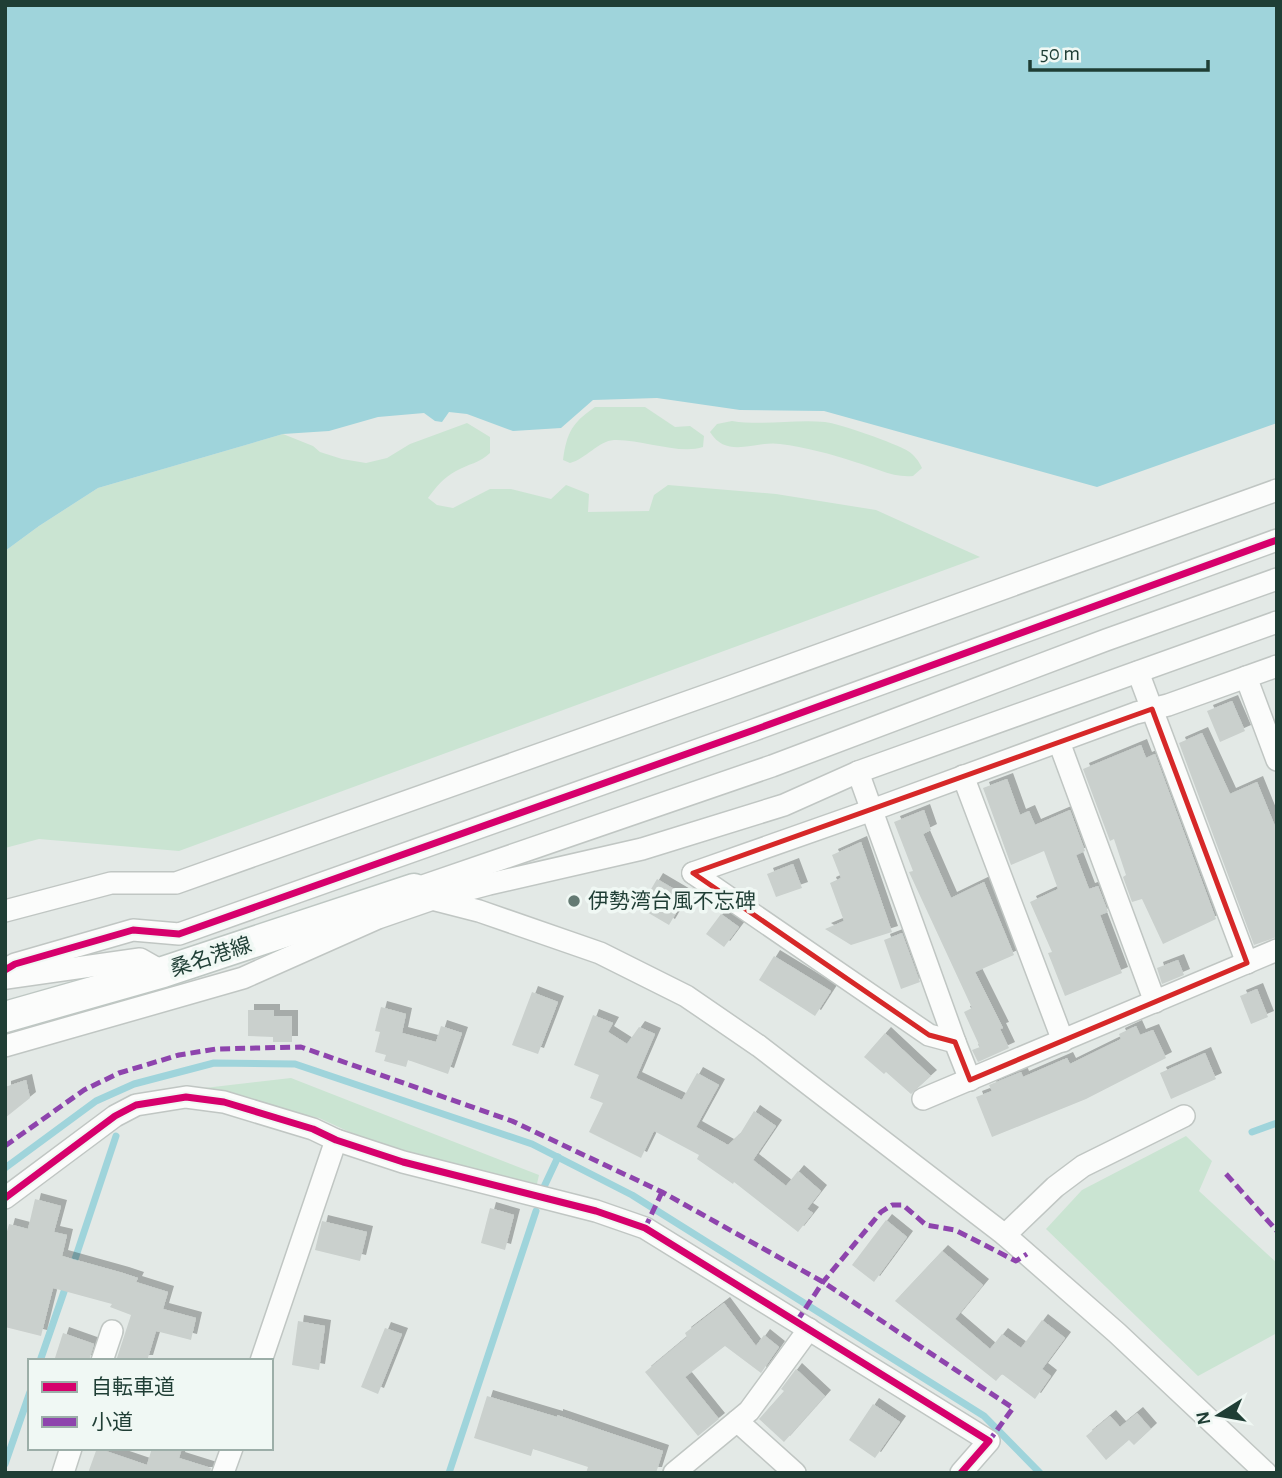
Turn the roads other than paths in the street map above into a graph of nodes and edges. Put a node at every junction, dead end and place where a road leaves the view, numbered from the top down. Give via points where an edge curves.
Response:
1 (1277, 490) edge
2 (1277, 540) edge
3 (1277, 579) edge
4 (1277, 622) edge
5 (1277, 666) edge
6 (1138, 673) junction
7 (1246, 677) junction
8 (1152, 709) junction
9 (1059, 742) junction
10 (1277, 760) edge
11 (858, 772) junction
12 (963, 776) junction
13 (872, 810) junction
14 (424, 894) junction
15 (5, 911) edge
16 (1277, 950) edge
17 (1247, 962) junction
18 (5, 970) edge
19 (163, 972) junction
20 (5, 978) edge
21 (1155, 1002) junction
22 (5, 1017) edge
23 (1063, 1041) junction
24 (955, 1042) junction
25 (5, 1046) edge
26 (970, 1080) junction
27 (923, 1099) dead end
28 (1184, 1116) dead end
29 (336, 1140) junction
30 (5, 1198) edge
31 (1005, 1235) junction
32 (809, 1329) junction
33 (112, 1331) dead end
34 (103, 1359) edge
35 (262, 1359) edge
36 (737, 1421) junction
37 (70, 1450) edge
38 (231, 1450) edge
39 (62, 1473) edge
40 (223, 1473) edge
41 (674, 1473) edge
42 (795, 1473) edge
43 (961, 1473) edge
44 (1266, 1473) edge

1 - 15 street via 176,883 111,883
2 - 18 street via 179,934 133,930
3 - 14 street
4 - 6 street
5 - 7 street
6 - 8 street
6 - 11 street
7 - 8 street
7 - 10 street
8 - 9 street
8 - 17 street
9 - 12 street
9 - 21 street
11 - 13 street
11 - 14 street via 784,805 642,849
12 - 13 street
12 - 23 street
13 - 24 street
13 - 24 street via 693,873 929,1035
14 - 19 main road, 桑名港線
14 - 25 street via 243,978
14 - 31 street via 600,953 686,996
16 - 17 street
17 - 21 street
19 - 20 street via 140,959
19 - 22 main road, 桑名港線
21 - 23 street
23 - 26 street
24 - 26 street
26 - 27 street
28 - 31 street via 1083,1166
29 - 30 street via 224,1102 186,1097 163,1100 115,1115
29 - 32 street via 645,1228
29 - 35 street
31 - 44 street
32 - 36 street
32 - 43 street via 989,1441
33 - 34 street
36 - 41 street
36 - 42 street
37 - 39 street
38 - 40 street

